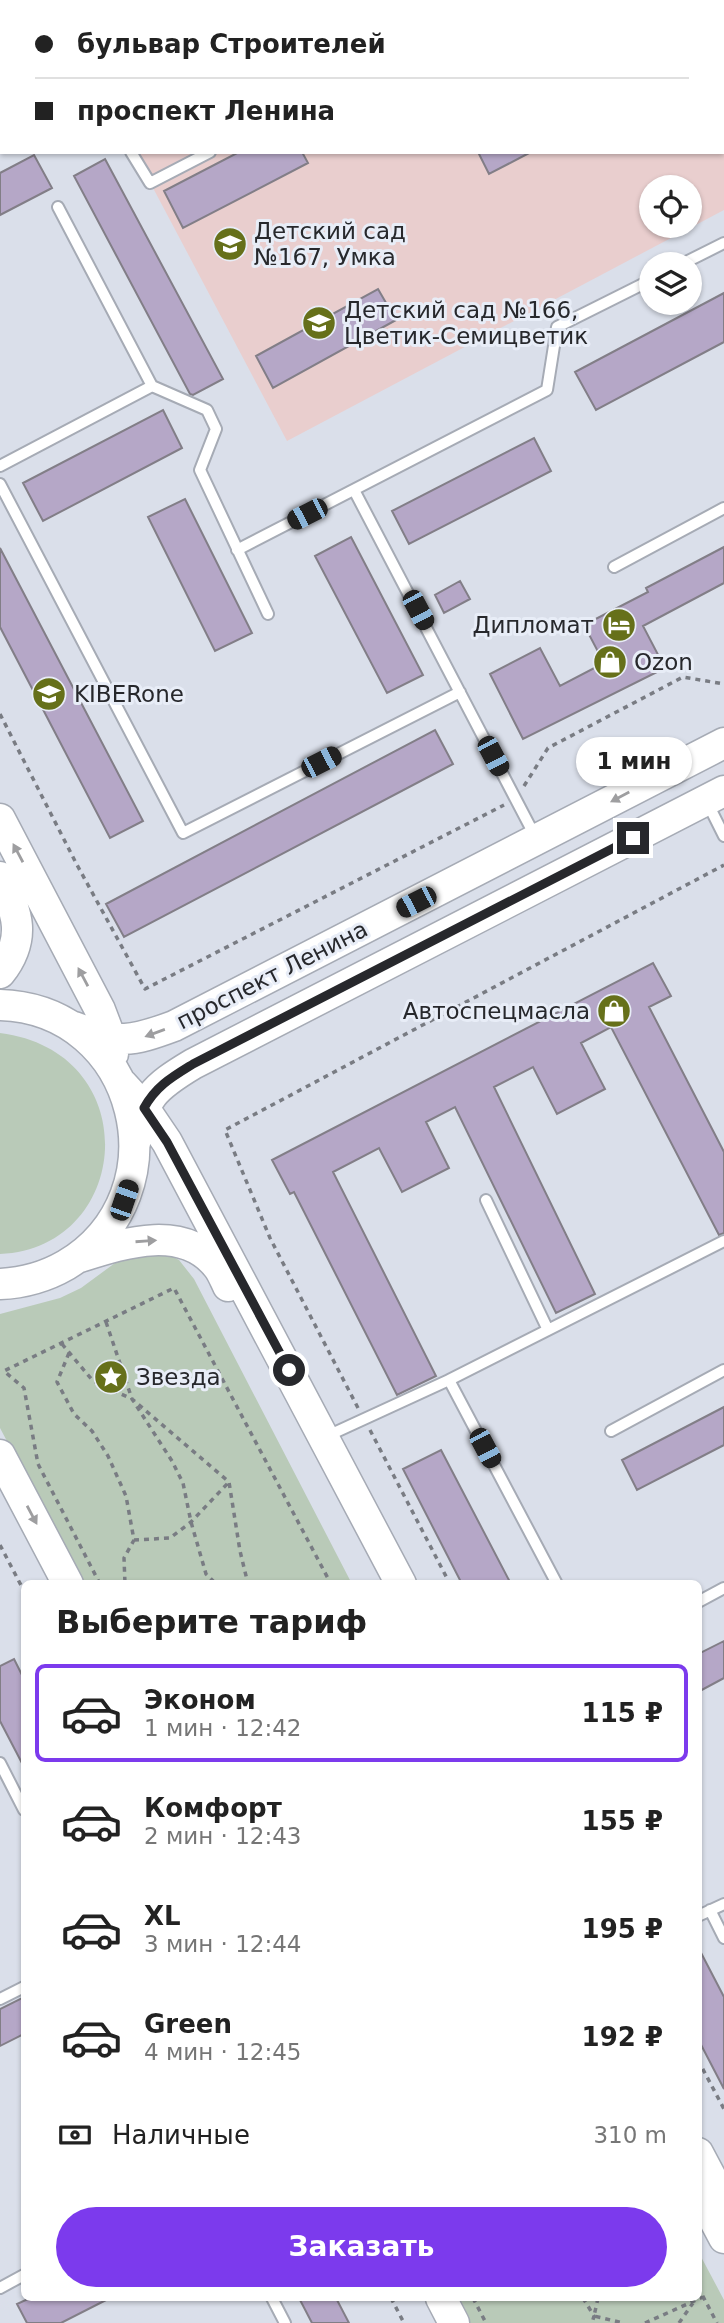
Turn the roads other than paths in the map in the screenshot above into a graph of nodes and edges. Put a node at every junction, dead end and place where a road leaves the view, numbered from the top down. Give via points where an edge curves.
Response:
1 (132, 154) edge
2 (206, 154) edge
3 (58, 207) dead end
4 (724, 243) edge
5 (702, 254) edge
6 (639, 286) edge
7 (152, 386) junction
8 (0, 466) edge
9 (0, 484) edge
10 (354, 490) junction
11 (724, 508) edge
12 (237, 550) junction
13 (614, 567) dead end
14 (268, 614) dead end
15 (460, 692) junction
16 (724, 743) edge
17 (715, 795) edge
18 (0, 819) edge
19 (724, 836) edge
20 (537, 841) junction
21 (0, 877) edge
22 (0, 973) edge
23 (0, 1005) edge
24 (74, 1027) junction
25 (111, 1039) junction
26 (119, 1080) junction
27 (144, 1108) junction
28 (135, 1143) junction
29 (486, 1200) dead end
30 (724, 1241) edge
31 (80, 1257) junction
32 (0, 1283) edge
33 (548, 1330) junction
34 (724, 1370) edge
35 (449, 1380) junction
36 (611, 1431) dead end
37 (324, 1437) junction
38 (0, 1455) edge
39 (66, 1580) edge
40 (381, 1580) edge
41 (399, 1580) edge
42 (555, 1580) edge
43 (724, 1588) edge
44 (702, 1600) edge
45 (0, 1763) edge
46 (21, 1804) edge
47 (724, 1904) edge
48 (710, 1910) junction
49 (702, 1914) edge
50 (724, 1938) edge
51 (21, 1988) edge
52 (0, 1999) edge
53 (702, 2161) edge
54 (702, 2197) edge
55 (724, 2202) edge
56 (724, 2238) edge
57 (21, 2278) edge
58 (0, 2288) edge
59 (274, 2301) edge
60 (443, 2301) edge
61 (285, 2323) edge
62 (454, 2323) edge

1 - 2 lane via 150,183
3 - 7 lane
4 - 5 lane
6 - 10 lane via 557,327 547,390
7 - 8 lane
7 - 12 lane via 207,410 216,429 200,470
9 - 15 lane via 183,833
10 - 12 lane
10 - 15 lane
11 - 13 lane
12 - 14 lane
15 - 20 lane
16 -> 20 main road, проспект Ленина
17 - 19 lane
17 - 27 main road, проспект Ленина via 193,1064 165,1081
25 -> 18 main road
20 -> 25 main road, проспект Ленина via 174,1026 139,1039
21 - 22 main road via 18,922 14,948
23 - 24 main road via 32,1009
24 - 25 main road, проспект Ленина
24 - 26 main road via 105,1057
25 - 26 main road
26 - 27 main road
26 - 28 main road
27 - 28 main road, проспект Ленина
27 - 37 main road via 167,1142
28 - 31 main road via 124,1200 99,1240
29 - 33 lane
30 - 33 lane
31 - 32 main road via 32,1279
31 -> 40 main road via 123,1243 172,1241 195,1246 218,1267
33 - 35 lane
34 - 36 lane
35 - 37 lane
35 - 42 lane
37 - 41 main road
38 -> 39 main road
43 - 44 lane
45 - 46 lane
47 - 48 lane
48 - 49 lane
48 - 50 lane
51 - 52 lane
53 - 55 main road
54 - 56 main road
57 - 58 lane
59 - 61 lane
60 - 62 main road

